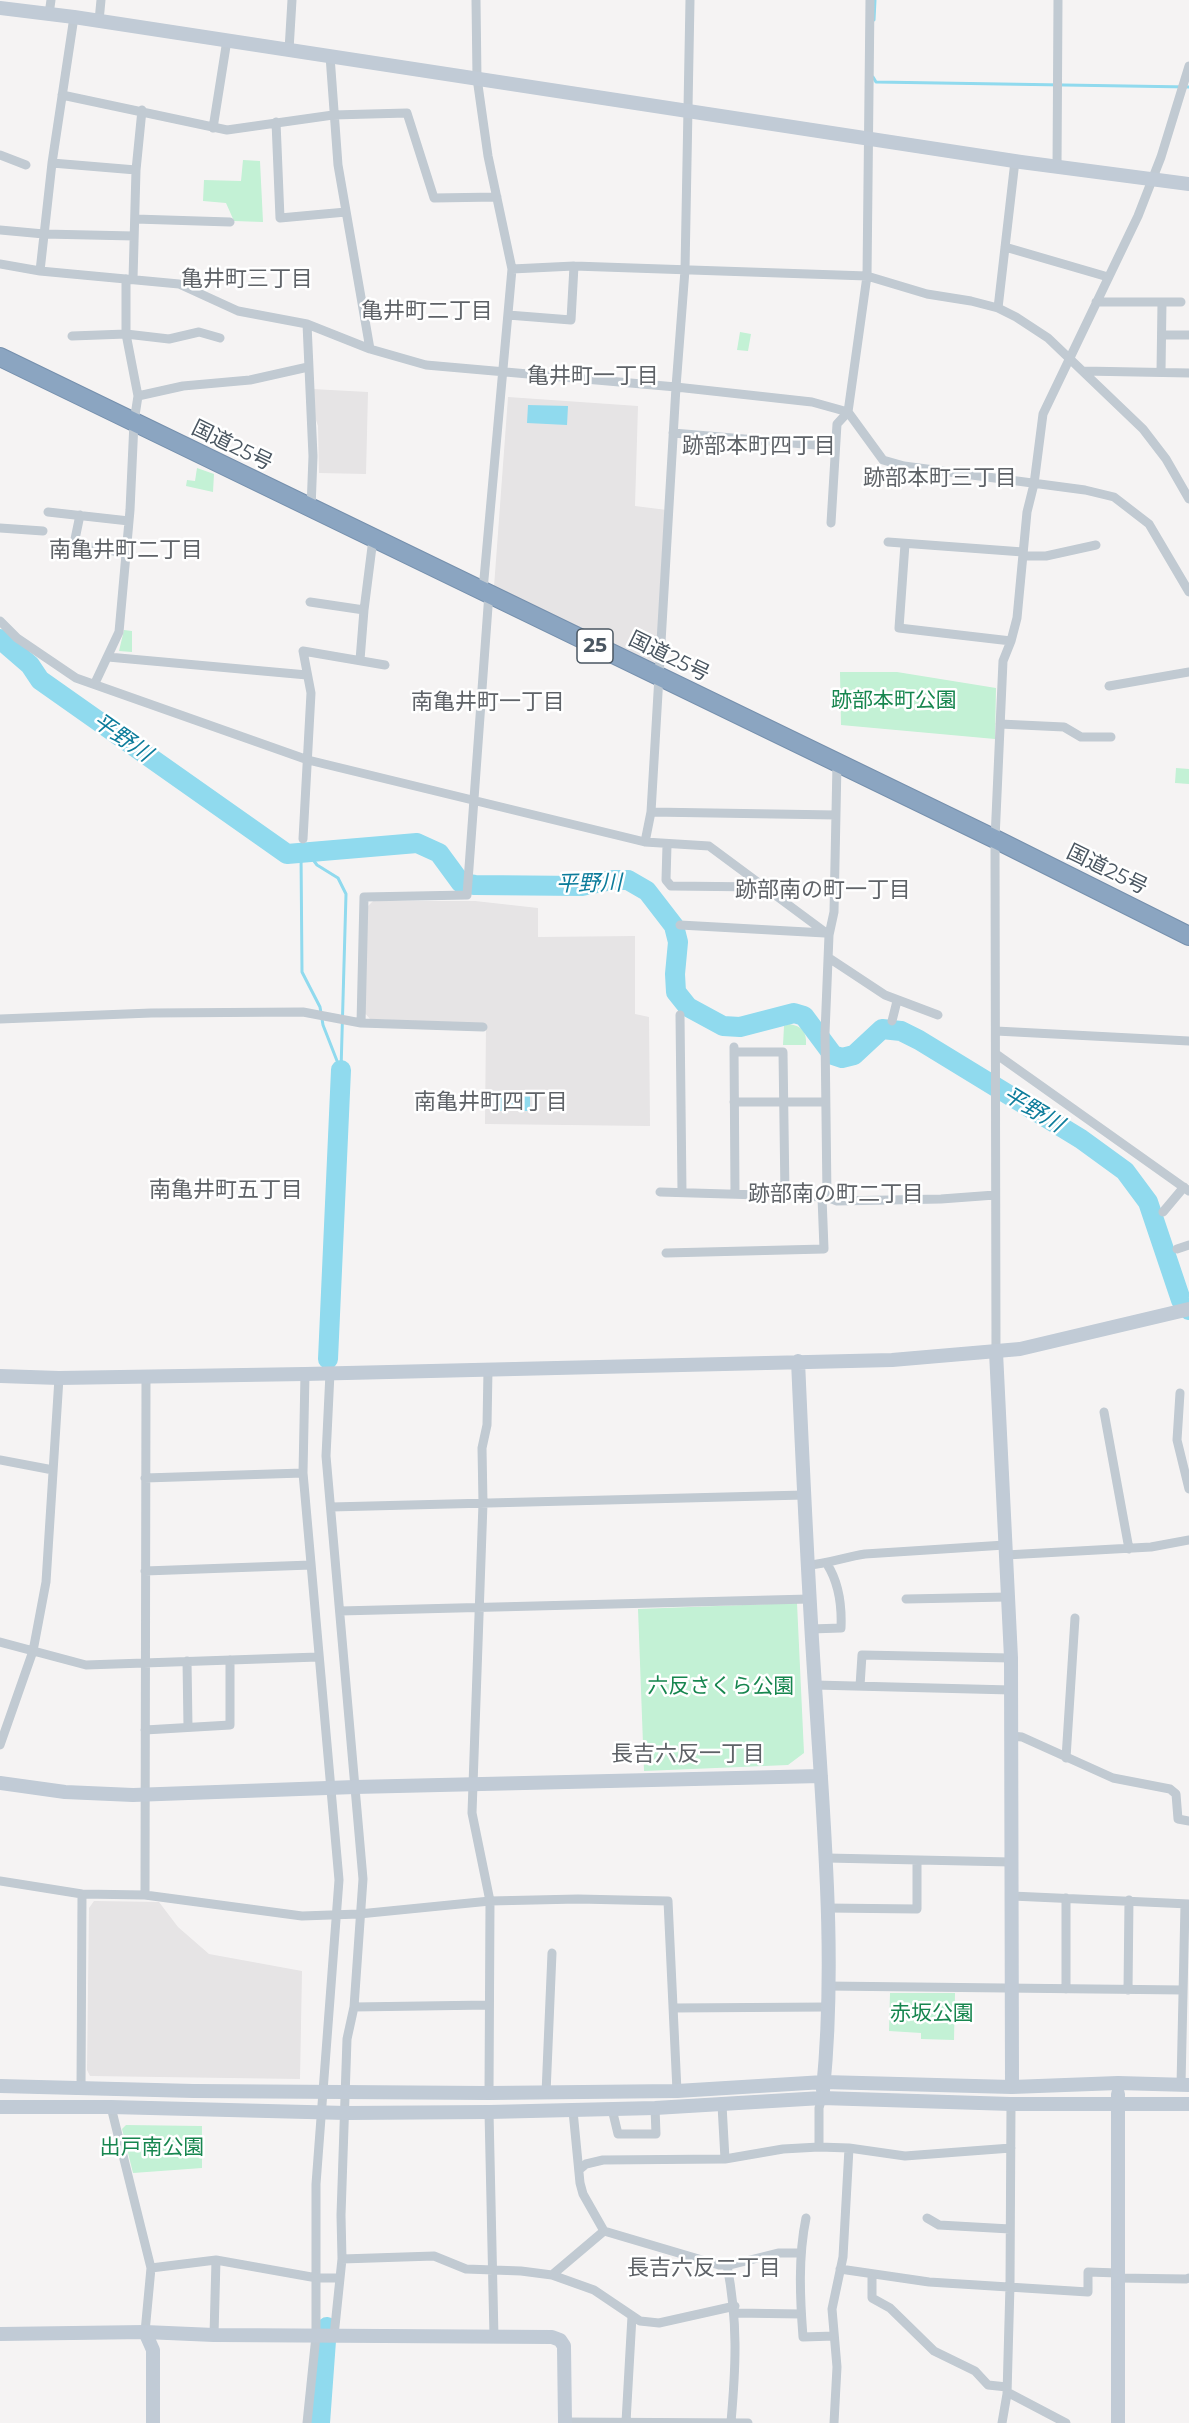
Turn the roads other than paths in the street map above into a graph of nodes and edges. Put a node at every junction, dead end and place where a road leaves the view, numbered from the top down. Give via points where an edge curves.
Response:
1 (101, 0) edge
2 (292, 0) edge
3 (476, 0) edge
4 (690, 0) edge
5 (870, 0) edge
6 (1058, 0) edge
7 (50, 7) edge
8 (0, 8) edge
9 (74, 17) junction
10 (99, 21) junction
11 (227, 40) junction
12 (289, 50) junction
13 (330, 56) junction
14 (1189, 66) edge
15 (477, 78) junction
16 (62, 95) junction
17 (142, 111) junction
18 (689, 111) junction
19 (333, 115) junction
20 (276, 122) junction
21 (213, 128) junction
22 (868, 139) junction
23 (0, 155) edge
24 (1016, 161) junction
25 (52, 164) junction
26 (26, 165) dead end
27 (1057, 167) junction
28 (136, 170) junction
29 (1151, 181) junction
30 (1189, 184) edge
31 (497, 197) junction
32 (346, 212) junction
33 (135, 219) junction
34 (230, 222) dead end
35 (0, 230) edge
36 (44, 234) junction
37 (134, 236) junction
38 (1005, 247) junction
39 (0, 264) edge
40 (574, 266) junction
41 (512, 269) junction
42 (685, 270) junction
43 (40, 271) junction
44 (867, 276) junction
45 (1108, 277) junction
46 (130, 279) junction
47 (1096, 302) junction
48 (1162, 302) junction
49 (1181, 302) dead end
50 (998, 308) junction
51 (508, 315) junction
52 (307, 324) junction
53 (126, 334) junction
54 (1162, 335) junction
55 (1189, 335) edge
56 (72, 336) dead end
57 (220, 338) dead end
58 (370, 349) junction
59 (0, 357) edge
60 (1068, 358) junction
61 (308, 367) junction
62 (1083, 371) junction
63 (1161, 372) junction
64 (1189, 373) edge
65 (504, 374) junction
66 (676, 387) junction
67 (138, 396) junction
68 (848, 412) junction
69 (134, 422) junction
70 (673, 433) junction
71 (816, 445) dead end
72 (1034, 484) junction
73 (1189, 499) edge
74 (311, 509) junction
75 (48, 512) dead end
76 (80, 515) junction
77 (129, 522) junction
78 (831, 523) dead end
79 (0, 528) edge
80 (43, 531) dead end
81 (373, 538) junction
82 (888, 542) dead end
83 (905, 544) junction
84 (1096, 545) dead end
85 (125, 553) junction
86 (1023, 554) junction
87 (486, 592) junction
88 (1189, 592) edge
89 (310, 602) dead end
90 (364, 610) junction
91 (0, 621) edge
92 (1011, 641) junction
93 (108, 657) junction
94 (360, 660) junction
95 (385, 664) dead end
96 (1189, 672) edge
97 (307, 675) junction
98 (659, 678) junction
99 (95, 683) junction
100 (1109, 686) dead end
101 (1000, 724) junction
102 (1111, 737) dead end
103 (308, 760) junction
104 (837, 762) junction
105 (474, 800) junction
106 (651, 812) junction
107 (836, 815) junction
108 (303, 839) dead end
109 (995, 839) junction
110 (645, 842) junction
111 (667, 845) junction
112 (762, 887) junction
113 (680, 925) dead end
114 (828, 934) junction
115 (1189, 936) edge
116 (829, 958) junction
117 (897, 1001) junction
118 (938, 1015) dead end
119 (680, 1016) dead end
120 (0, 1019) edge
121 (892, 1021) dead end
122 (361, 1023) junction
123 (483, 1027) dead end
124 (996, 1031) junction
125 (1189, 1041) edge
126 (996, 1054) junction
127 (734, 1102) junction
128 (784, 1102) junction
129 (825, 1102) junction
130 (1186, 1189) edge
131 (660, 1192) dead end
132 (681, 1192) junction
133 (735, 1194) junction
134 (995, 1195) junction
135 (785, 1196) junction
136 (824, 1197) junction
137 (1163, 1212) dead end
138 (1189, 1245) edge
139 (1177, 1249) dead end
140 (666, 1253) dead end
141 (1189, 1309) edge
142 (996, 1352) junction
143 (798, 1361) junction
144 (488, 1370) junction
145 (330, 1373) junction
146 (305, 1374) junction
147 (0, 1376) edge
148 (146, 1376) junction
149 (59, 1378) junction
150 (1180, 1393) dead end
151 (1104, 1412) dead end
152 (0, 1460) edge
153 (53, 1470) junction
154 (303, 1473) junction
155 (146, 1478) junction
156 (1189, 1489) edge
157 (804, 1495) junction
158 (483, 1503) junction
159 (331, 1507) junction
160 (1189, 1540) edge
161 (1129, 1549) junction
162 (1006, 1550) junction
163 (827, 1564) junction
164 (311, 1565) junction
165 (808, 1565) junction
166 (145, 1571) junction
167 (1008, 1598) junction
168 (809, 1599) junction
169 (906, 1599) dead end
170 (479, 1607) junction
171 (340, 1611) junction
172 (1075, 1618) dead end
173 (811, 1629) junction
174 (0, 1642) edge
175 (33, 1651) junction
176 (318, 1657) junction
177 (1011, 1658) junction
178 (230, 1659) junction
179 (186, 1660) junction
180 (145, 1662) junction
181 (815, 1685) junction
182 (860, 1686) junction
183 (1011, 1690) junction
184 (188, 1727) junction
185 (145, 1730) junction
186 (1011, 1736) junction
187 (0, 1745) edge
188 (1066, 1758) junction
189 (821, 1776) junction
190 (0, 1783) edge
191 (473, 1785) junction
192 (355, 1787) junction
193 (330, 1788) junction
194 (144, 1795) junction
195 (1189, 1821) edge
196 (826, 1858) junction
197 (917, 1860) junction
198 (1011, 1862) junction
199 (0, 1881) edge
200 (82, 1894) junction
201 (145, 1895) junction
202 (1012, 1896) junction
203 (1066, 1898) junction
204 (490, 1900) junction
205 (1129, 1900) junction
206 (1187, 1904) edge
207 (827, 1908) junction
208 (359, 1914) junction
209 (336, 1916) junction
210 (552, 1953) dead end
211 (827, 1986) junction
212 (1011, 1988) junction
213 (1066, 1989) junction
214 (1128, 1990) junction
215 (1183, 1990) junction
216 (489, 2005) junction
217 (354, 2007) junction
218 (827, 2007) junction
219 (673, 2008) junction
220 (824, 2082) junction
221 (1118, 2083) junction
222 (1185, 2085) edge
223 (0, 2086) edge
224 (1012, 2087) junction
225 (81, 2089) junction
226 (677, 2091) junction
227 (322, 2093) junction
228 (346, 2093) junction
229 (489, 2093) junction
230 (546, 2093) junction
231 (822, 2098) junction
232 (1118, 2102) junction
233 (1011, 2104) junction
234 (1189, 2104) edge
235 (722, 2105) junction
236 (0, 2107) edge
237 (111, 2107) junction
238 (655, 2108) junction
239 (612, 2109) junction
240 (573, 2111) junction
241 (321, 2112) junction
242 (489, 2112) junction
243 (346, 2113) junction
244 (819, 2147) junction
245 (849, 2148) junction
246 (1011, 2148) junction
247 (725, 2159) junction
248 (580, 2169) junction
249 (806, 2218) dead end
250 (927, 2218) dead end
251 (1010, 2229) junction
252 (604, 2231) junction
253 (801, 2253) junction
254 (342, 2259) junction
255 (216, 2260) junction
256 (727, 2265) junction
257 (151, 2268) junction
258 (840, 2269) junction
259 (491, 2270) junction
260 (872, 2274) junction
261 (552, 2275) junction
262 (1118, 2275) junction
263 (317, 2278) junction
264 (340, 2278) junction
265 (1189, 2278) edge
266 (1010, 2286) junction
267 (735, 2310) junction
268 (801, 2314) junction
269 (632, 2316) junction
270 (145, 2332) junction
271 (0, 2334) edge
272 (214, 2335) junction
273 (316, 2336) junction
274 (334, 2336) junction
275 (834, 2336) junction
276 (494, 2337) junction
277 (1007, 2389) junction
278 (565, 2422) edge
279 (626, 2422) edge
280 (731, 2422) edge
281 (153, 2423) edge
282 (308, 2423) edge
283 (748, 2423) edge
284 (834, 2423) edge
285 (1002, 2423) edge
286 (1066, 2423) edge
287 (1118, 2423) edge

1 - 10 street
2 - 12 street
3 - 15 street
4 - 18 street
5 - 22 street
6 - 27 street
7 - 8 street
7 - 9 street
9 - 10 street
9 - 16 street
10 - 11 street
11 - 12 street
11 - 21 street
12 - 13 street
13 - 15 street
13 - 19 street
14 - 29 street
15 - 18 street
15 - 31 street
16 - 17 street
16 - 25 street
17 - 21 street
17 - 28 street
18 - 22 street
18 - 42 street
19 - 20 street
19 - 31 street via 407,113 434,198
19 - 32 street
20 - 21 street via 227,130
20 - 32 street via 280,218
22 - 24 street
22 - 44 street
23 - 26 street
24 - 27 street
24 - 38 street
25 - 28 street
25 - 36 street
27 - 29 street
28 - 33 street
29 - 30 street
29 - 45 street
31 - 41 street
32 - 58 street
33 - 34 street
33 - 37 street
35 - 36 street
36 - 37 street
36 - 43 street
37 - 46 street
38 - 45 street
38 - 50 street
39 - 43 street
40 - 41 street
40 - 42 street
40 - 51 street via 572,320
41 - 51 street
42 - 44 street
42 - 66 street
43 - 46 street
44 - 50 street via 927,294
44 - 68 street
45 - 47 street
46 - 52 street via 179,284 238,311
46 - 53 street
47 - 48 street
47 - 60 street
48 - 49 street
48 - 54 street
50 - 60 street via 1048,338
51 - 65 street
52 - 58 street
52 - 61 street
53 - 56 street
53 - 57 street via 169,339 199,332
53 - 67 street
54 - 55 street
54 - 63 street
58 - 65 street via 426,365
59 - 69 highway, 国道25号 / 25
60 - 62 street
60 - 72 street via 1043,414
61 - 67 street via 250,380 183,386
61 - 74 street via 313,456
62 - 63 street
62 - 73 street via 1143,429
63 - 64 street
65 - 66 street
65 - 87 street
66 - 68 street via 812,402
66 - 70 street
67 - 69 street
68 - 72 street via 883,460
68 - 78 street via 837,424
69 - 74 highway, 国道25号 / 25
69 - 77 street
70 - 71 street
70 - 98 street
72 - 86 street
72 - 88 street via 1114,497 1149,524
74 - 81 highway, 国道25号 / 25
75 - 76 street
76 - 77 street
76 - 85 street via 74,544
77 - 85 street
79 - 80 street
81 - 87 highway, 国道25号 / 25
81 - 90 street
82 - 83 street
83 - 86 street
83 - 92 street via 898,628
84 - 86 street via 1046,556
85 - 93 street via 119,632
86 - 92 street
87 - 98 highway, 国道25号 / 25
87 - 105 street
89 - 90 street
90 - 94 street
91 - 99 street via 54,664 76,678
92 - 101 street via 1003,661
93 - 97 street
93 - 99 street
94 - 95 street
94 - 97 street via 303,651
96 - 100 street
97 - 103 street via 311,693
98 - 104 highway, 国道25号 / 25
98 - 106 street
99 - 103 street
101 - 102 street via 1064,728 1080,737
101 - 109 street
103 - 105 street
103 - 108 street
104 - 107 street
104 - 109 highway, 国道25号 / 25
105 - 110 street
105 - 122 street via 467,896 364,897
106 - 107 street
106 - 110 street
107 - 114 street via 834,912
109 - 115 highway, 国道25号 / 25
109 - 124 street
110 - 111 street
111 - 112 street via 709,846
111 - 112 street via 666,880 671,886
112 - 114 street
113 - 114 street
114 - 116 street
116 - 117 street
116 - 129 street
117 - 118 street
117 - 121 street
119 - 132 street
120 - 122 street via 303,1012
122 - 123 street
124 - 125 street
124 - 126 street
126 - 130 street
126 - 134 street
127 - 128 street
127 - 128 street via 734,1050 783,1052
127 - 133 street
128 - 129 street
128 - 135 street
129 - 136 street
130 - 137 street
131 - 132 street
132 - 133 street
133 - 135 street
134 - 136 street via 837,1201
134 - 142 street
135 - 136 street
136 - 140 street via 824,1249
138 - 139 street
141 - 142 street
142 - 143 street via 892,1360
142 - 162 street
143 - 144 street
143 - 157 street
144 - 145 street
144 - 158 street via 487,1425 482,1448
145 - 146 street
145 - 159 street via 326,1456
146 - 148 street
146 - 154 street
147 - 149 street
148 - 149 street
148 - 155 street
149 - 153 street
150 - 156 street via 1177,1440
151 - 161 street
152 - 153 street
153 - 175 street via 46,1582
154 - 155 street
154 - 164 street
155 - 166 street
157 - 158 street
157 - 165 street
158 - 159 street
158 - 170 street
159 - 171 street
160 - 161 street
161 - 162 street
162 - 163 street via 864,1554 841,1557
162 - 167 street
163 - 165 street
163 - 173 street via 835,1578 842,1611 841,1628
164 - 166 street
164 - 176 street
165 - 168 street
166 - 180 street
167 - 169 street
167 - 177 street
168 - 170 street
168 - 173 street
170 - 171 street
170 - 191 street
171 - 192 street
172 - 188 street
173 - 181 street
174 - 175 street
175 - 180 street via 86,1665
175 - 187 street
176 - 178 street
176 - 193 street
177 - 182 street via 862,1655
177 - 183 street
178 - 179 street
178 - 184 street via 231,1725
179 - 180 street
179 - 184 street
180 - 185 street
181 - 182 street
181 - 189 street
182 - 183 street
183 - 186 street
184 - 185 street
185 - 194 street
186 - 188 street via 1022,1737
186 - 198 street
188 - 195 street via 1113,1778 1170,1789 1176,1794 1178,1819
189 - 191 street
189 - 196 street
190 - 194 street via 65,1792
191 - 192 street
191 - 204 street via 472,1813
192 - 193 street
192 - 208 street via 363,1879
193 - 194 street
193 - 209 street via 339,1880
194 - 201 street
196 - 197 street
196 - 207 street
197 - 198 street
197 - 207 street via 916,1909
198 - 202 street
199 - 200 street
200 - 201 street
200 - 225 street
201 - 209 street via 302,1917
202 - 203 street
202 - 212 street
203 - 205 street
203 - 213 street
204 - 208 street
204 - 216 street
204 - 219 street via 668,1901
205 - 206 street
205 - 214 street
206 - 215 street
207 - 211 street
208 - 209 street
208 - 217 street
209 - 227 street
210 - 230 street
211 - 212 street
211 - 218 street
212 - 213 street
212 - 224 street
213 - 214 street
214 - 215 street
215 - 222 street
216 - 217 street
216 - 229 street
217 - 228 street via 347,2039
218 - 219 street
218 - 220 street
219 - 226 street
220 - 224 street
220 - 226 street
220 - 231 street
221 - 222 street
221 - 224 street
221 - 232 street
223 - 225 street
225 - 227 street
226 - 230 street
227 - 228 street
227 - 241 street
228 - 229 street
228 - 243 street
229 - 230 street
231 - 233 street
231 - 235 street
231 - 244 street
232 - 233 street
232 - 234 street
232 - 262 street
233 - 246 street
235 - 238 street
235 - 247 street
236 - 237 street
237 - 241 street
237 - 257 street
238 - 239 street
238 - 239 street via 656,2134 618,2134
239 - 240 street
240 - 242 street
240 - 248 street
241 - 243 street
241 - 263 street via 316,2184
242 - 243 street
242 - 259 street
243 - 254 street
244 - 245 street
244 - 247 street
245 - 246 street via 905,2156
245 - 258 street
246 - 251 street
247 - 248 street via 603,2160
248 - 252 street via 583,2193
249 - 253 street
250 - 251 street via 939,2225
251 - 266 street
252 - 256 street
252 - 261 street
253 - 256 street via 778,2253
253 - 268 street
254 - 259 street via 434,2256 465,2269
254 - 264 street
255 - 257 street
255 - 263 street
255 - 272 street
256 - 267 street
257 - 270 street
258 - 260 street
258 - 275 street via 832,2309
259 - 261 street
259 - 276 street
260 - 266 street via 929,2282
260 - 277 street via 872,2298 890,2308 927,2345 975,2372 988,2385
261 - 269 street via 594,2290
262 - 265 street
262 - 266 street via 1088,2272 1088,2292
262 - 287 street
263 - 264 street
263 - 273 street
264 - 274 street
266 - 277 street
267 - 268 street
267 - 269 street via 659,2323
267 - 280 street via 737,2359
268 - 275 street via 802,2337
269 - 279 street
270 - 271 street
270 - 272 street
270 - 281 street via 153,2350
272 - 273 street
273 - 274 street
273 - 282 street
274 - 276 street
275 - 284 street
276 - 278 street via 560,2340 564,2346
277 - 285 street
277 - 286 street
278 - 279 street
279 - 280 street
280 - 283 street

